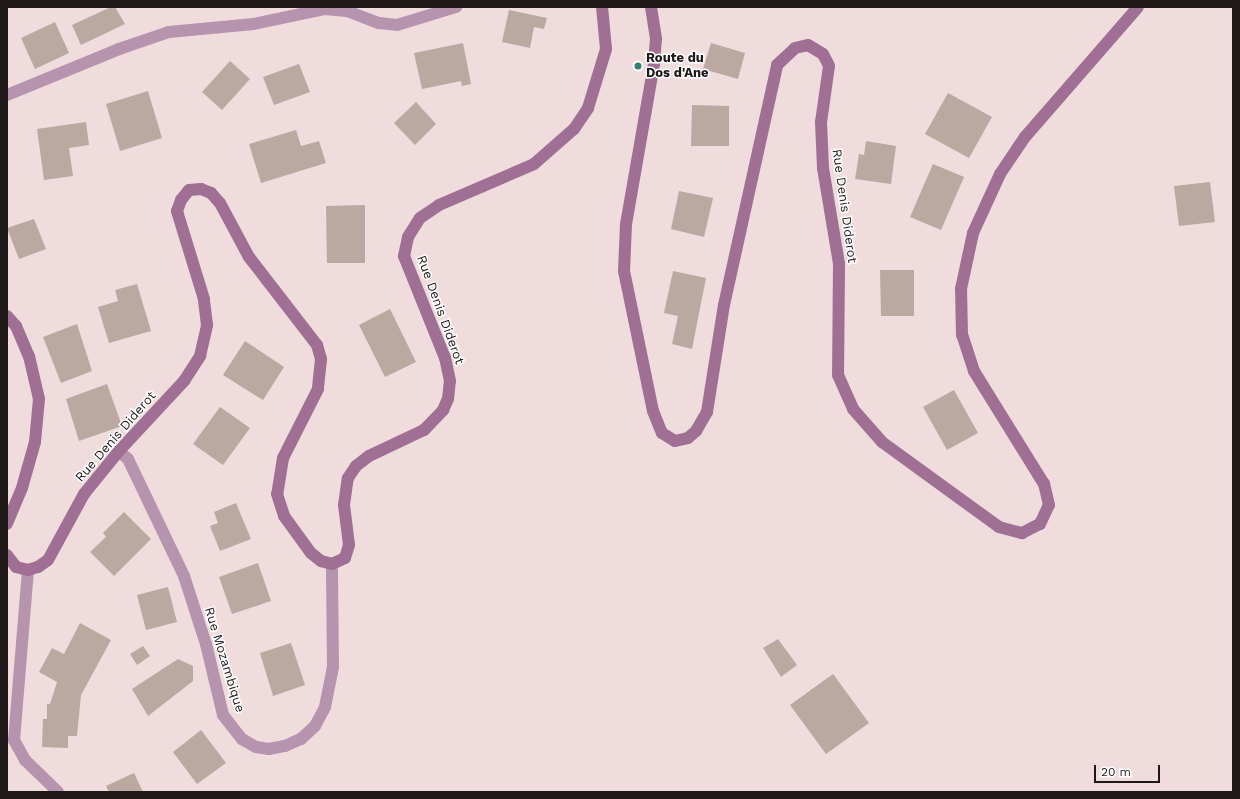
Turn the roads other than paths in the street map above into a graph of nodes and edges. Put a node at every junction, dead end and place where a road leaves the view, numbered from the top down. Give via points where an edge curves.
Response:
1 (456, 7) edge
2 (602, 7) edge
3 (651, 7) edge
4 (1138, 7) edge
5 (7, 95) edge
6 (7, 316) edge
7 (119, 451) junction
8 (7, 524) edge
9 (7, 555) edge
10 (332, 564) junction
11 (28, 570) junction
12 (58, 792) edge

1 - 5 street via 397,25 379,23 347,11 325,9 254,24 169,32 118,49
2 - 10 main road, Rue Denis Diderot via 606,49 588,108 574,129 534,164 420,218 408,237 404,256 445,358 450,381 448,399 424,430 369,456 356,466 344,490 349,545 345,558
3 - 4 main road, Rue Denis Diderot via 656,39 654,64 626,224 624,271 653,411 662,433 675,441 688,438 696,432 707,412 724,305 777,65 795,48 808,45 823,54 829,66 821,122 823,168 839,264 838,375 853,409 882,442 999,527 1022,533 1040,524 1049,505 1044,484 974,371 962,335 961,289 973,233 1000,174 1025,137
6 - 8 main road via 16,326 29,356 38,399 35,442 22,488
7 - 10 street, Rue Mozambique via 128,459 184,576 206,644 223,715 242,739 256,747 269,749 285,746 300,739 315,726 325,707 333,667
7 - 10 main road, Rue Denis Diderot via 184,381 200,356 207,325 204,299 177,211 189,190 201,189 211,193 220,203 249,257 318,345 321,359 318,389 282,458 277,494 284,516 311,553
7 - 11 main road, Rue Denis Diderot via 84,494 48,560
9 - 11 main road via 16,567
11 - 12 street via 14,740 25,760

